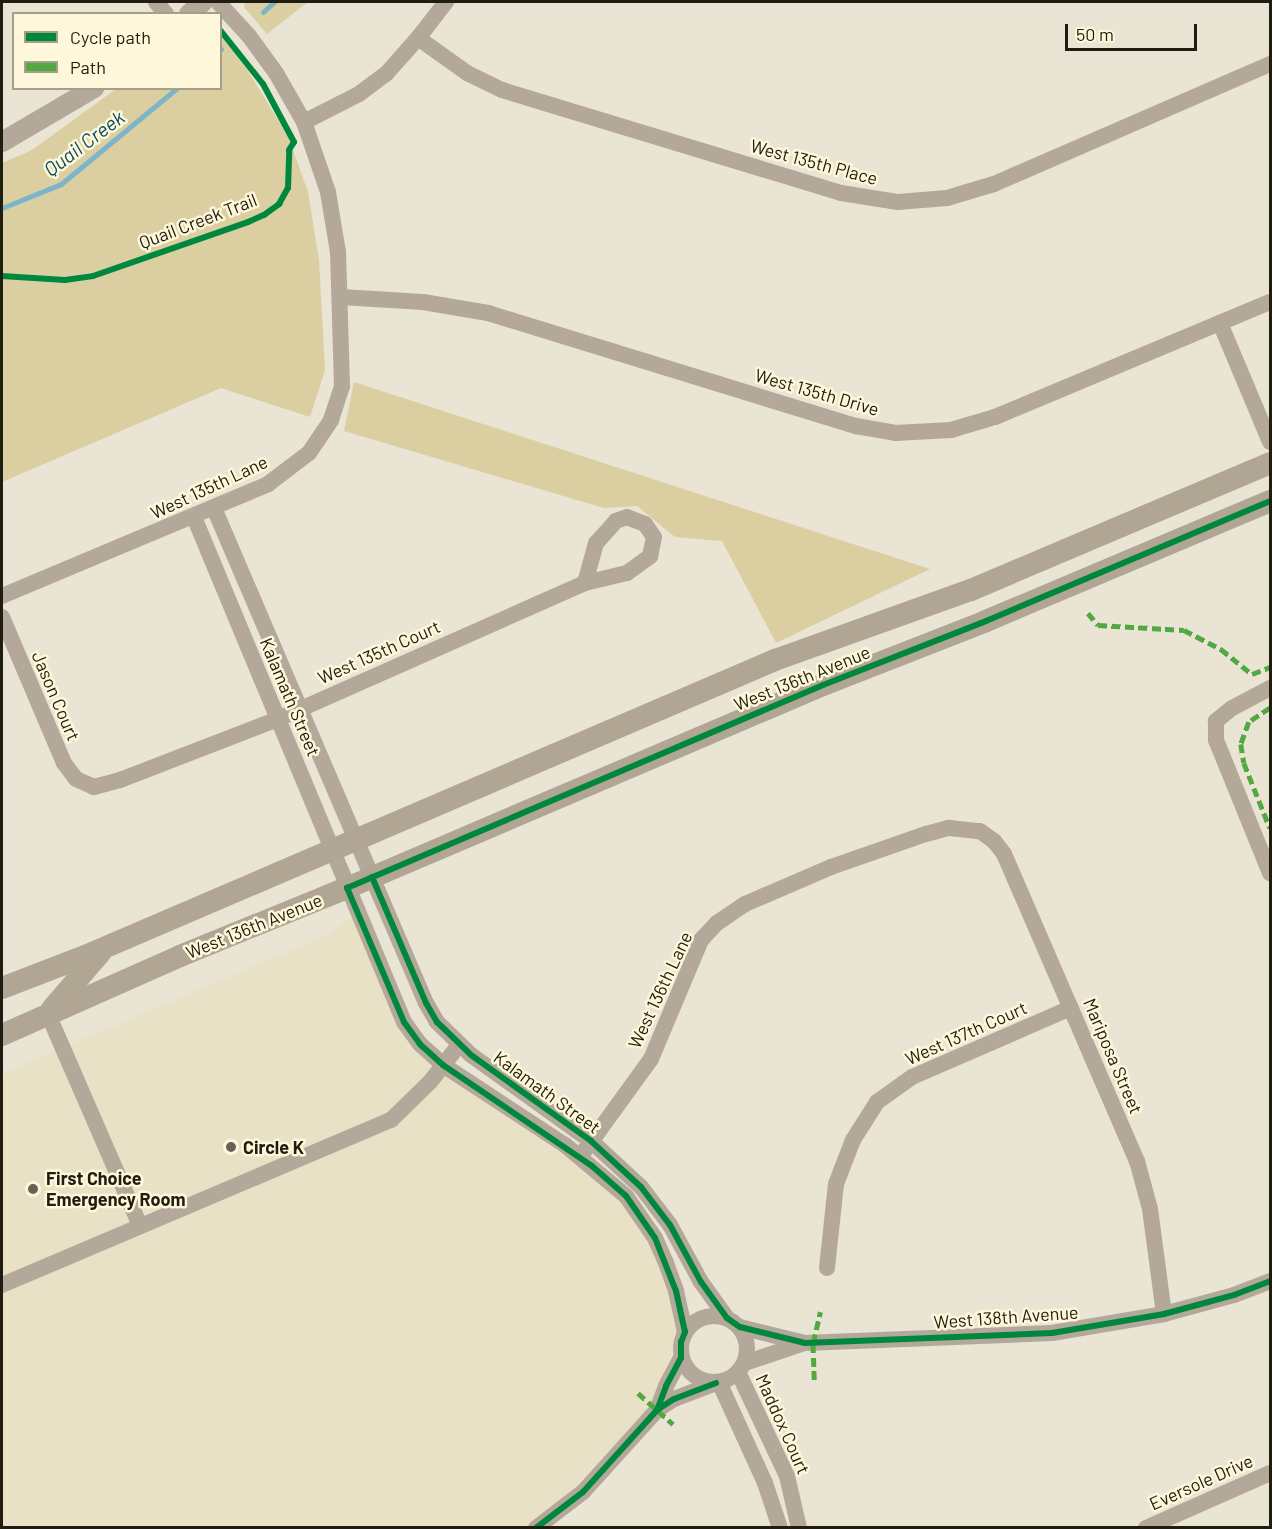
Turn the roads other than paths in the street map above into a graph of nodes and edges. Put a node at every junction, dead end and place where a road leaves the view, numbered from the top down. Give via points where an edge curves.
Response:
1 (203, 2) edge
2 (218, 2) edge
3 (446, 2) edge
4 (191, 12) edge
5 (418, 38) junction
6 (1270, 64) edge
7 (91, 90) edge
8 (304, 122) junction
9 (2, 142) edge
10 (341, 297) junction
11 (1270, 302) edge
12 (1220, 323) junction
13 (1270, 441) edge
14 (1270, 463) edge
15 (1270, 501) edge
16 (214, 508) junction
17 (194, 517) junction
18 (585, 583) junction
19 (2, 596) edge
20 (2, 617) edge
21 (1270, 688) edge
22 (299, 709) junction
23 (278, 719) junction
24 (85, 784) joint
25 (980, 831) joint
26 (356, 840) junction
27 (332, 850) junction
28 (1270, 873) edge
29 (372, 877) junction
30 (347, 888) junction
31 (104, 948) junction
32 (2, 985) edge
33 (1071, 1008) junction
34 (48, 1014) junction
35 (2, 1035) edge
36 (459, 1045) junction
37 (443, 1065) junction
38 (591, 1141) junction
39 (580, 1157) junction
40 (140, 1226) junction
41 (827, 1268) dead end
42 (1270, 1281) edge
43 (2, 1285) edge
44 (1164, 1314) junction
45 (733, 1322) junction
46 (685, 1332) junction
47 (805, 1343) junction
48 (681, 1358) junction
49 (741, 1367) junction
50 (717, 1382) junction
51 (657, 1410) junction
52 (1270, 1473) edge
53 (536, 1527) edge
54 (780, 1527) edge
55 (799, 1527) edge
56 (1146, 1527) edge

1 - 4 street
2 - 8 street via 276,73
3 - 5 street
5 - 6 street, West 135th Place via 485,82 533,101 841,193 898,202 947,198 994,184
5 - 8 street via 372,85
7 - 9 street
8 - 10 street via 333,209
10 - 12 street, West 135th Drive via 423,302 488,313 845,422 895,432 951,429 987,420
10 - 16 street, West 135th Lane via 342,386 321,437 282,476
11 - 12 street, West 135th Drive
12 - 13 street
14 - 26 main road, West 136th Avenue via 971,590 774,660
15 - 29 main road, West 136th Avenue
16 - 17 street, West 135th Lane
16 - 22 street, Kalamath Street
17 - 19 street, West 135th Lane
17 - 23 street, Kalamath Street
18 - 18 street, West 135th Court via 627,573 650,556 654,537 645,524 627,517 616,520 596,543
18 - 22 street, West 135th Court
20 - 24 street, Jason Court via 64,763
21 - 28 street via 1216,721 1216,740 1223,762
22 - 23 street, West 135th Court
22 - 26 street, Kalamath Street
23 - 24 street, West 135th Court via 120,780 94,787
23 - 27 street, Kalamath Street
25 - 33 street, Mariposa Street via 1004,854
25 - 38 street, West 136th Lane via 941,830 842,863 745,904 717,923 702,940 651,1059
26 - 27 main road, West 136th Avenue
26 - 29 street, Kalamath Street
27 - 30 street, Kalamath Street
27 - 31 main road, West 136th Avenue
29 - 30 main road, West 136th Avenue
29 - 36 street, Kalamath Street via 426,1003 437,1022
30 - 34 main road, West 136th Avenue
30 - 37 street, Kalamath Street via 404,1022
31 - 32 main road, West 136th Avenue
31 - 34 main road
33 - 41 street, West 137th Court via 912,1077 877,1102 853,1140 836,1184
33 - 44 street, Mariposa Street via 1137,1161 1150,1209
34 - 35 main road, West 136th Avenue
34 - 40 street
36 - 37 street
36 - 38 street, Kalamath Street
37 - 39 street, Kalamath Street
37 - 40 street via 391,1120
38 - 39 street, West 136th Lane
38 - 45 street, Kalamath Street via 642,1187 658,1207 701,1282
39 - 46 street, Kalamath Street via 626,1196 655,1238 676,1291
40 - 43 street
42 - 44 street, West 138th Avenue
44 - 47 street, West 138th Avenue via 1052,1332
45 - 46 street via 708,1316
45 - 47 street, West 138th Avenue
45 - 49 street via 747,1344
46 - 48 street
47 - 49 street, West 138th Avenue
48 - 50 street via 698,1379
48 - 51 street
49 - 50 street
49 - 55 street, Maddox Court via 787,1476
50 - 51 street
50 - 54 street via 765,1483
51 - 53 street via 583,1492
52 - 56 street, Eversole Drive

